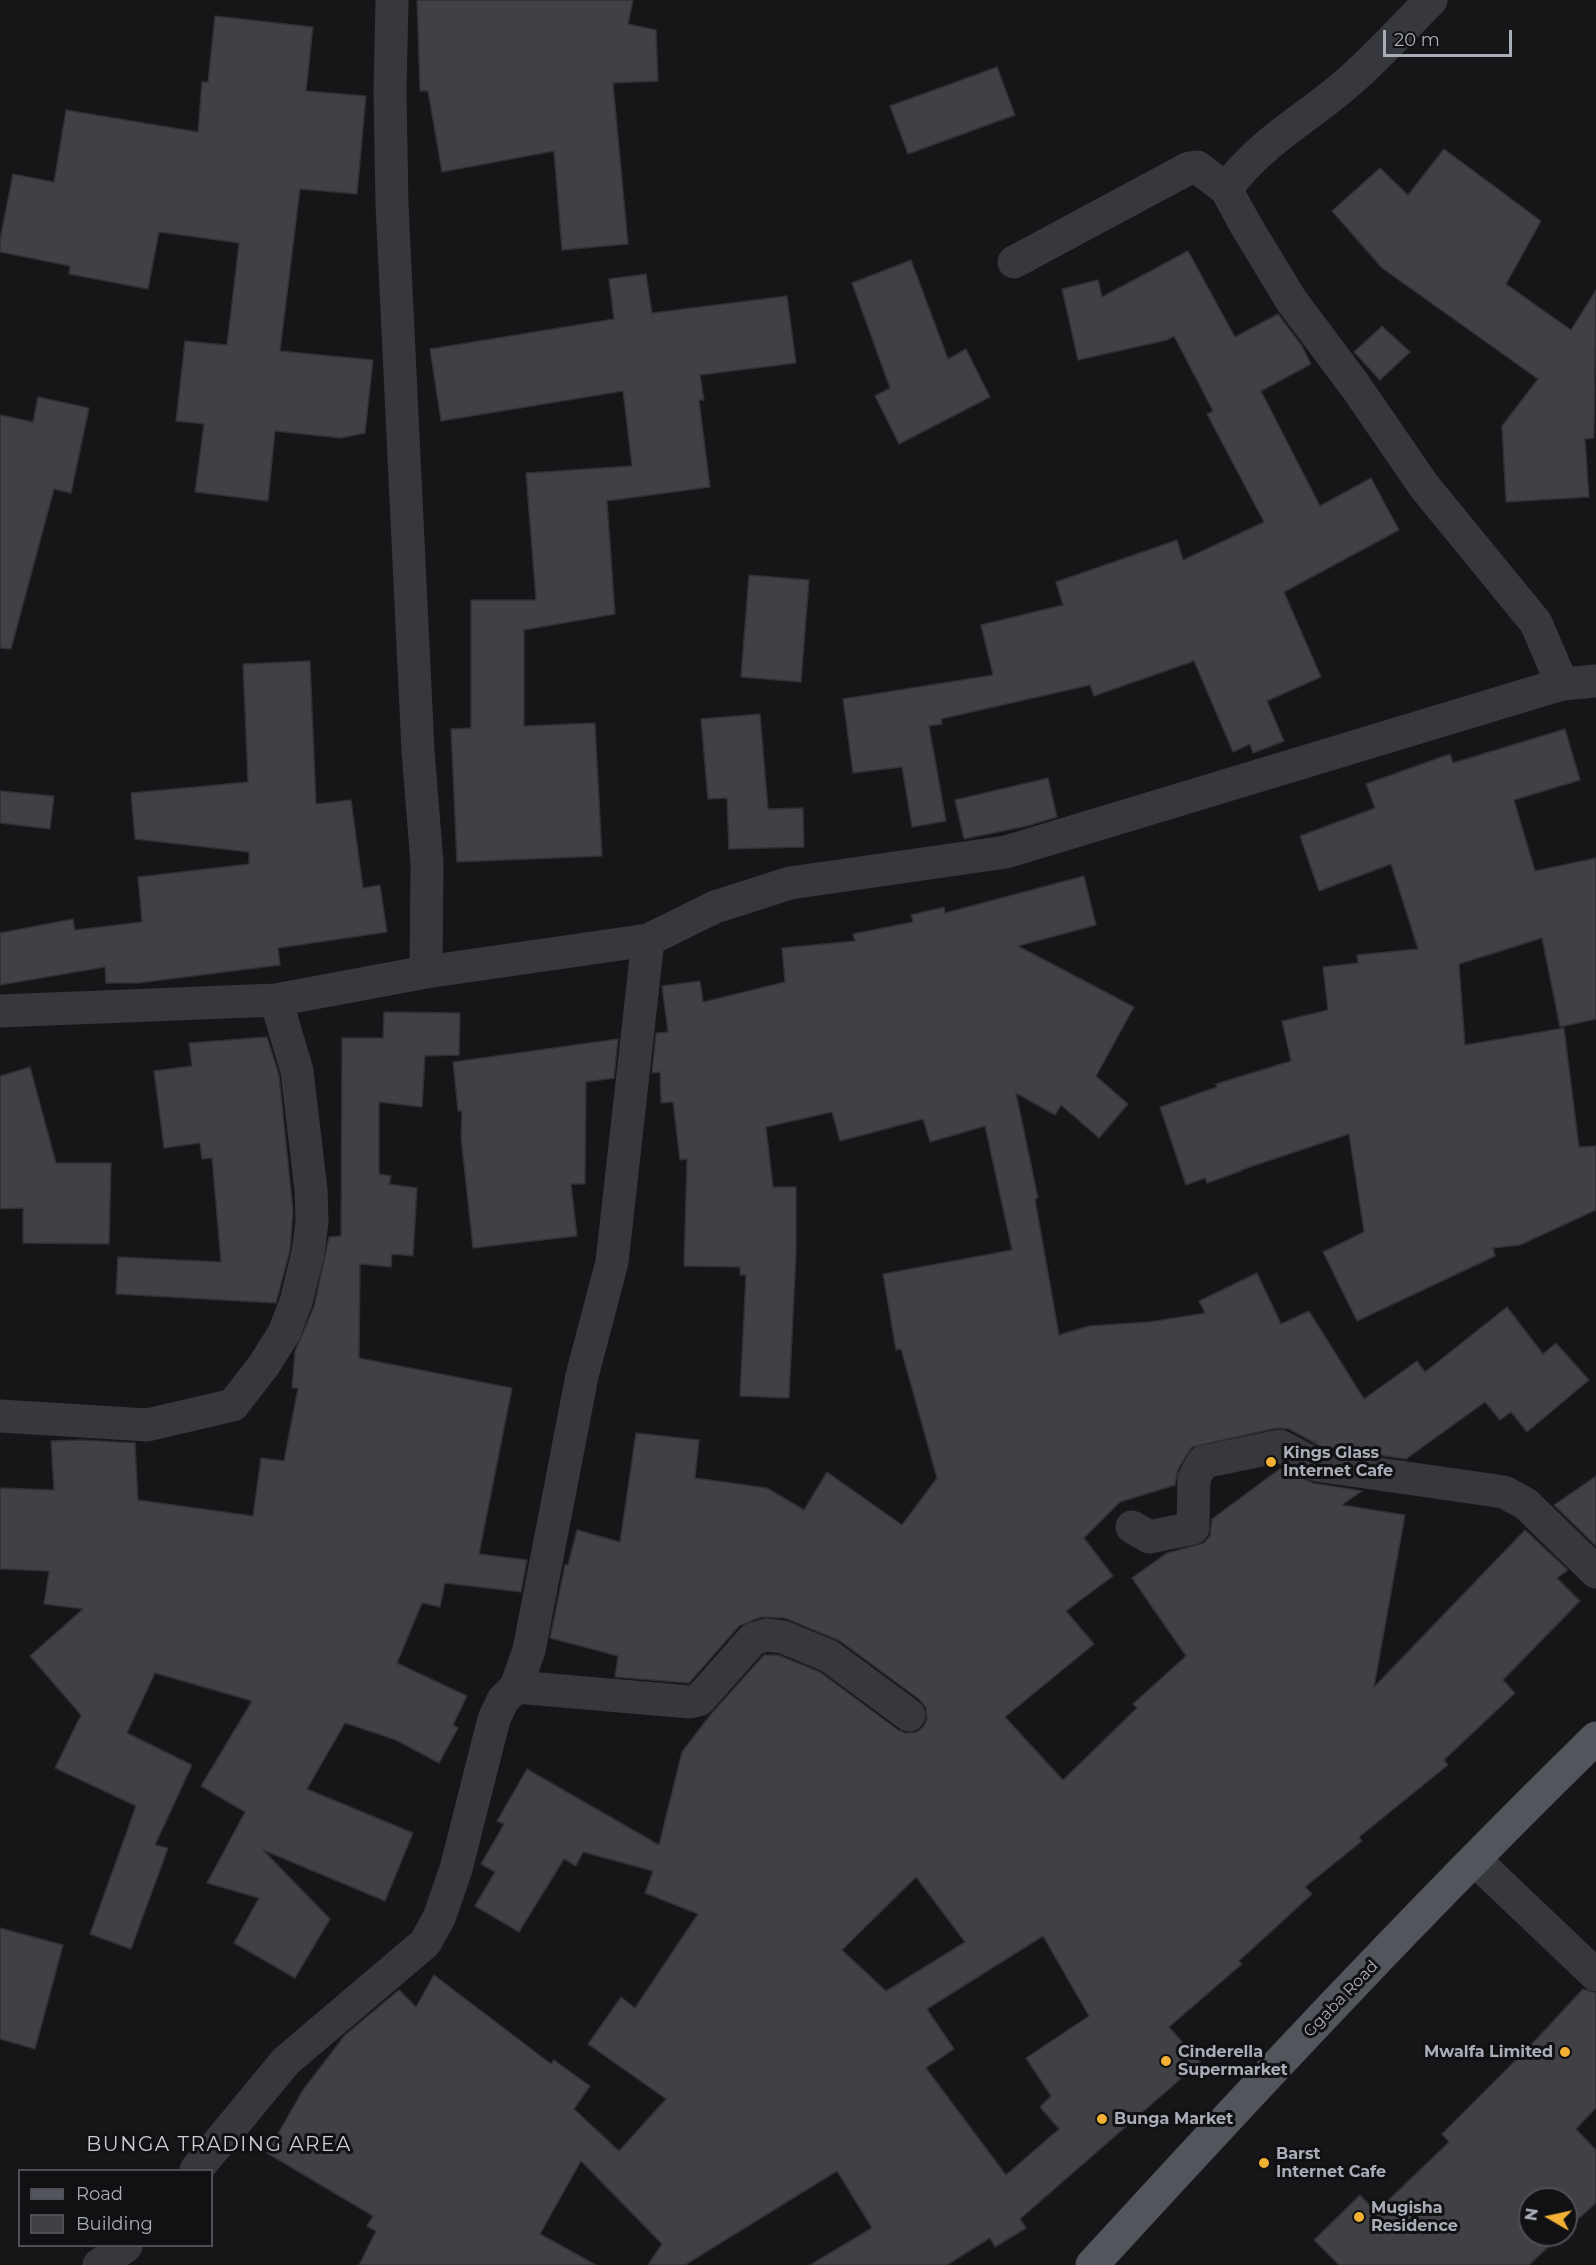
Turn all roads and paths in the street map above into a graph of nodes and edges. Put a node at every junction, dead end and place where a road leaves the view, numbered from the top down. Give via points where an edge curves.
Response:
1 (392, 0) edge
2 (1431, 0) edge
3 (1226, 189) junction
4 (1014, 262) dead end
5 (1596, 681) edge
6 (1562, 684) junction
7 (648, 940) junction
8 (426, 972) junction
9 (276, 1000) junction
10 (0, 1011) edge
11 (0, 1416) edge
12 (1132, 1527) dead end
13 (1596, 1572) edge
14 (516, 1687) junction
15 (909, 1715) dead end
16 (1596, 1738) edge
17 (1475, 1860) junction
18 (1596, 1975) edge
19 (197, 2169) edge
20 (125, 2247) edge
21 (99, 2265) edge
22 (1092, 2265) edge

1 - 8 street via 392,205 418,751 427,863
2 - 3 street via 1353,78 1262,148
3 - 4 street via 1197,167 1189,168
3 - 6 street via 1290,300 1424,486 1536,623
5 - 6 street
6 - 7 street via 1006,852 790,883 715,907
7 - 8 street
7 - 14 street via 612,1262 582,1376 530,1650
8 - 9 street
9 - 10 street
9 - 11 street via 297,1071 312,1222 296,1302 284,1333 264,1365 233,1405 147,1425
12 - 13 street via 1149,1537 1193,1528 1194,1478 1203,1462 1280,1446 1316,1466 1504,1492 1526,1504
14 - 15 street via 690,1702 699,1700 753,1639 783,1636 829,1656
14 - 19 street via 503,1700 494,1719 456,1869 439,1918 424,1943 286,2061
16 - 17 main road, Ggaba Road
17 - 18 street
17 - 22 main road, Ggaba Road via 1227,2117
20 - 21 street

